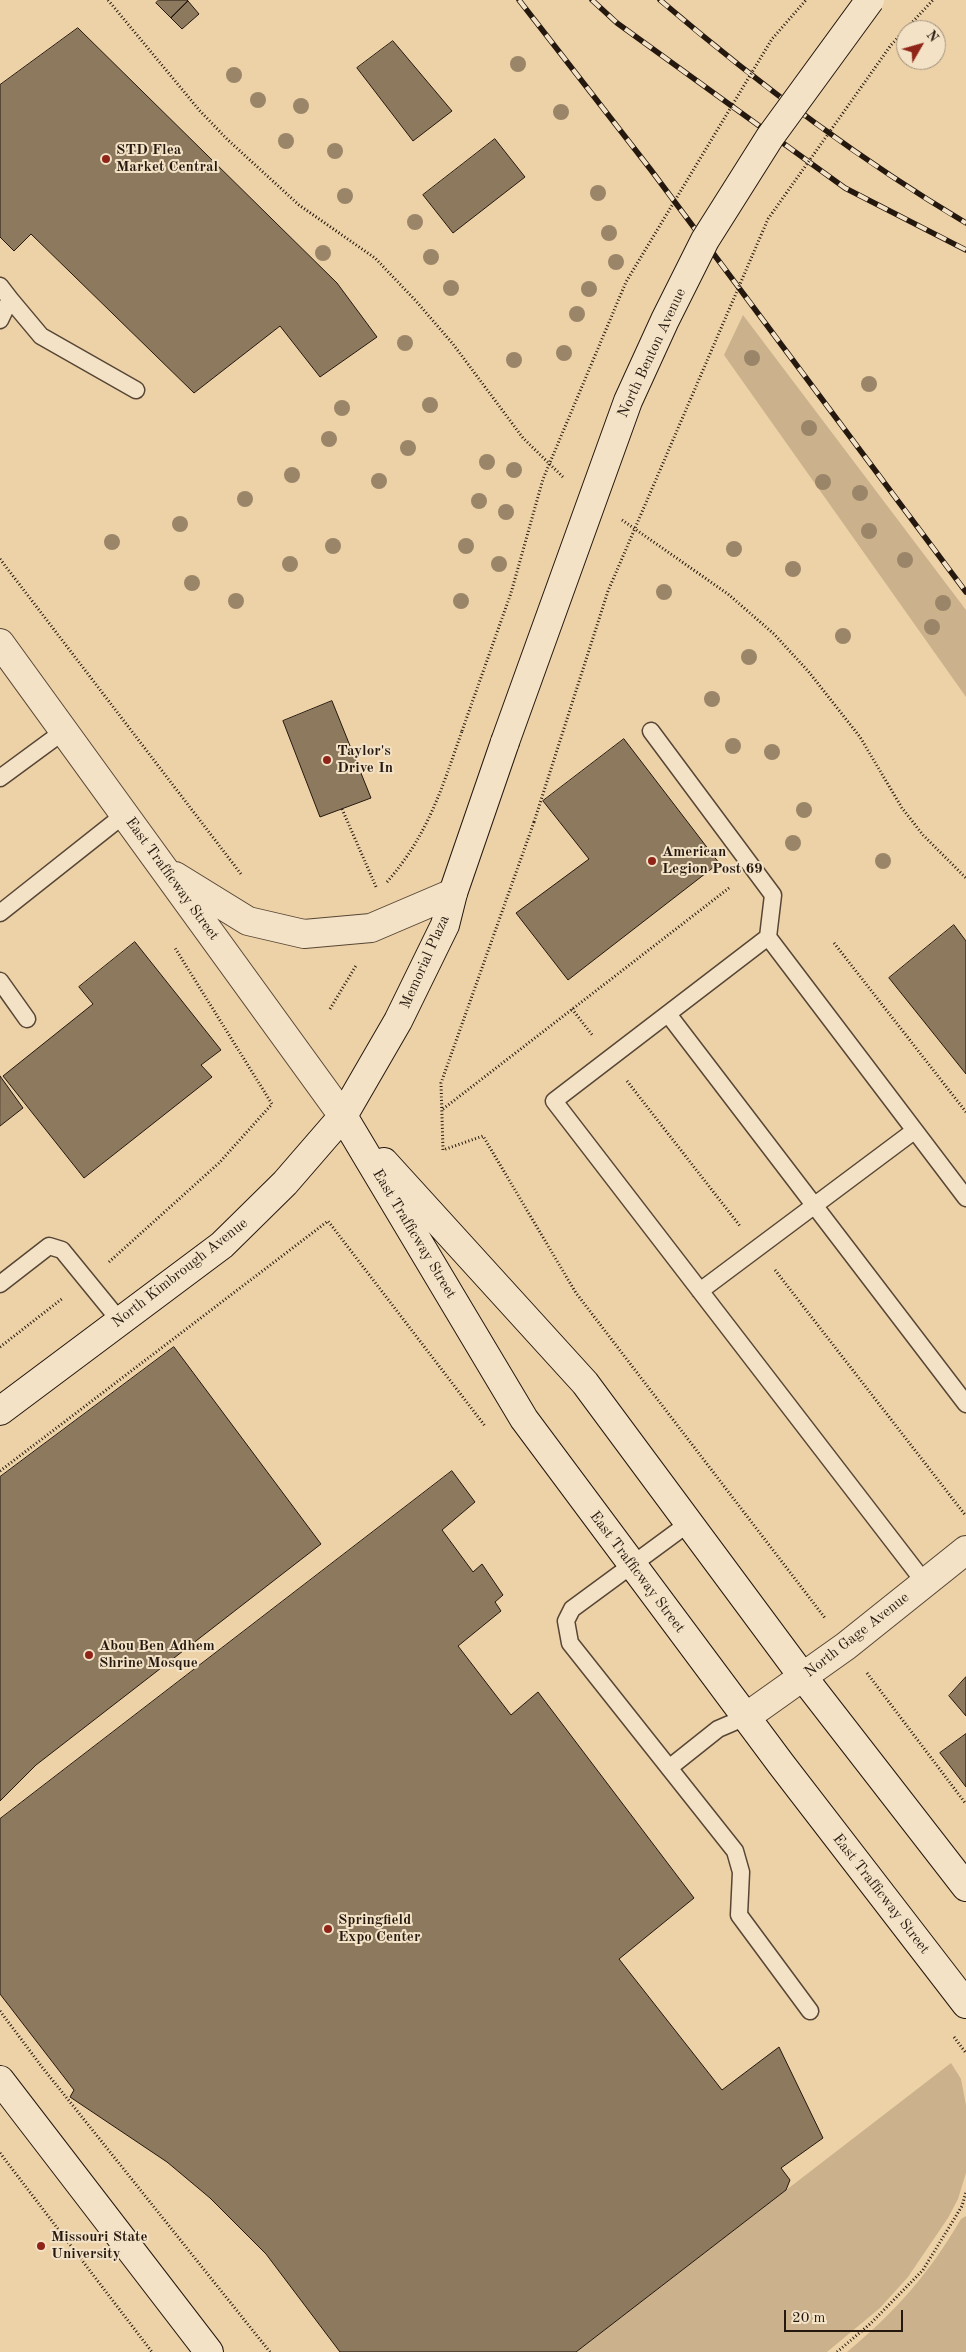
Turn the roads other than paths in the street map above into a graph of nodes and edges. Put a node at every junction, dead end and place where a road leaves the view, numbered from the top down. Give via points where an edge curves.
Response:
1 (870, 0) edge
2 (0, 286) edge
3 (10, 299) junction
4 (0, 320) edge
5 (136, 390) dead end
6 (4, 655) edge
7 (64, 731) junction
8 (651, 731) dead end
9 (505, 742) joint
10 (0, 778) edge
11 (125, 814) junction
12 (164, 868) junction
13 (453, 893) junction
14 (0, 913) edge
15 (768, 937) junction
16 (0, 981) edge
17 (668, 1014) junction
18 (27, 1019) dead end
19 (343, 1116) junction
20 (914, 1131) junction
21 (966, 1198) edge
22 (814, 1205) junction
23 (0, 1284) edge
24 (700, 1291) junction
25 (120, 1321) junction
26 (966, 1404) edge
27 (0, 1411) edge
28 (689, 1523) junction
29 (966, 1550) edge
30 (632, 1565) junction
31 (925, 1583) junction
32 (803, 1677) junction
33 (746, 1717) junction
34 (669, 1768) junction
35 (966, 1887) edge
36 (966, 2004) edge
37 (810, 2011) dead end
38 (0, 2080) edge
39 (209, 2352) edge

1 - 9 main road, North Benton Avenue, bridge via 770,137 705,240 665,320 628,401
2 - 3 lane
3 - 4 lane
3 - 5 lane via 41,336
6 - 7 main road, East Trafficway Street
7 - 10 lane
7 - 11 main road, East Trafficway Street
8 - 15 lane via 773,895
9 - 13 main road, Memorial Plaza
11 - 12 main road, East Trafficway Street
11 - 14 lane
12 - 13 main road via 248,921 304,934 371,928
12 - 19 main road, East Trafficway Street
13 - 19 main road, Memorial Plaza via 445,925 423,974
15 - 17 lane
15 - 20 lane
16 - 18 lane
17 - 22 lane
17 - 24 lane via 554,1101
19 - 25 main road, North Kimbrough Avenue via 285,1183 235,1233
19 - 28 main road, East Trafficway Street via 585,1383
19 - 30 main road, East Trafficway Street via 524,1419
20 - 21 lane
20 - 22 lane
22 - 24 lane
22 - 26 lane
23 - 25 lane via 48,1246 62,1250
24 - 31 lane
25 - 27 main road, North Kimbrough Avenue
28 - 30 lane
28 - 32 main road, East Trafficway Street
29 - 31 main road, North Gage Avenue
30 - 33 main road, East Trafficway Street
30 - 34 lane via 572,1609 566,1621 570,1643
31 - 32 main road, North Gage Avenue
32 - 33 main road, North Gage Avenue
32 - 35 main road, East Trafficway Street
33 - 34 lane via 718,1729
33 - 36 main road, East Trafficway Street
34 - 37 lane via 735,1851 741,1872 739,1916
38 - 39 main road

